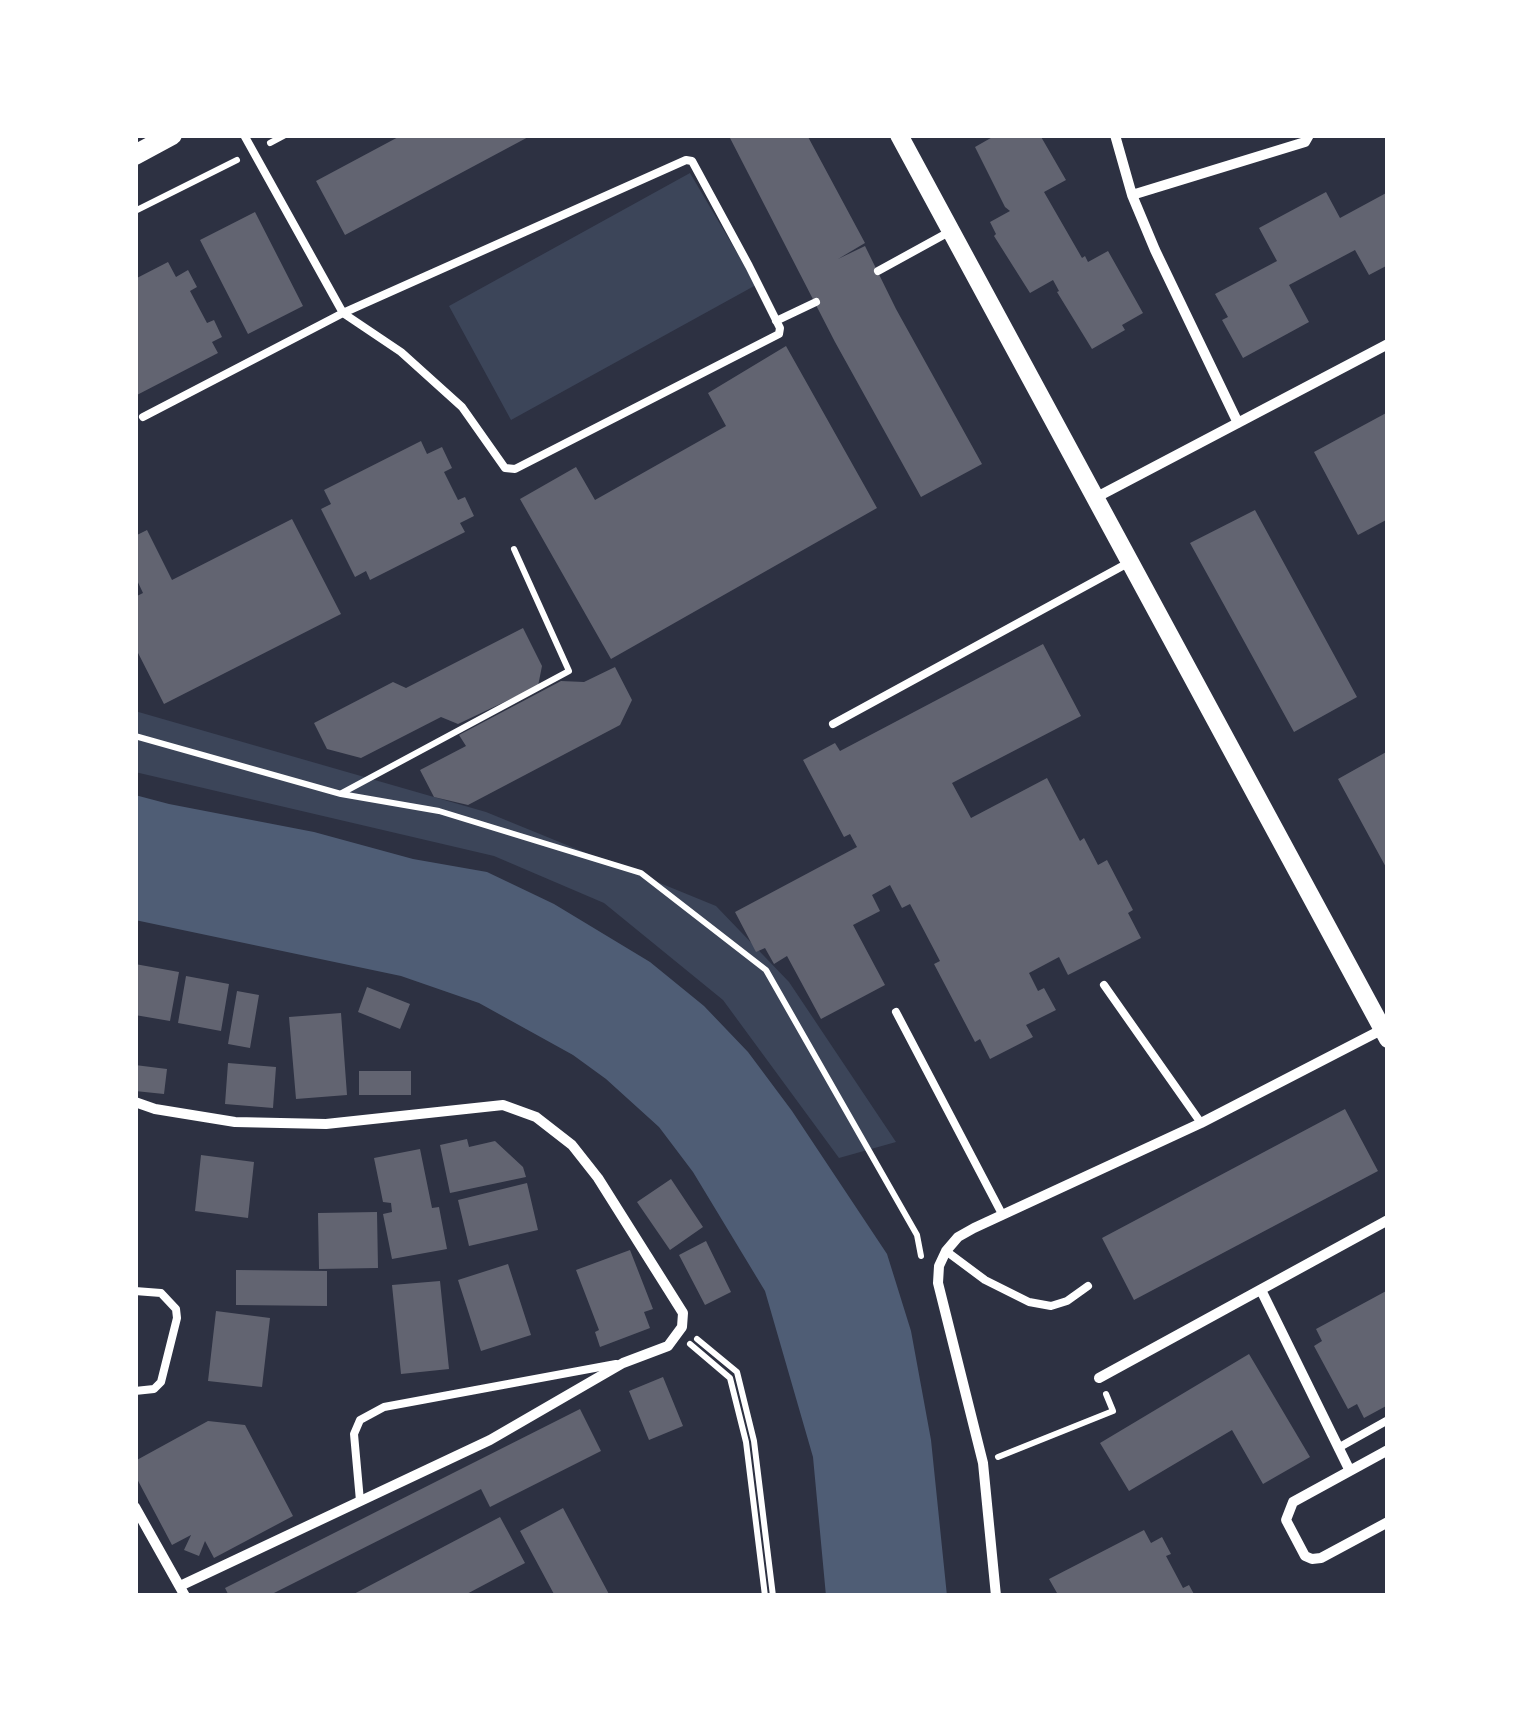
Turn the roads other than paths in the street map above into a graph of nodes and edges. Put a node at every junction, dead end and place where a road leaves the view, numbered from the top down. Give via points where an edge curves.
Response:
1 (172, 135) edge
2 (244, 135) edge
3 (899, 135) edge
4 (1115, 135) edge
5 (1308, 135) edge
6 (135, 154) edge
7 (1132, 195) junction
8 (951, 231) junction
9 (878, 271) dead end
10 (816, 302) dead end
11 (343, 313) junction
12 (776, 321) junction
13 (1388, 344) edge
14 (142, 417) dead end
15 (1238, 423) junction
16 (1096, 498) junction
17 (1128, 563) junction
18 (833, 724) dead end
19 (1104, 985) dead end
20 (896, 1012) dead end
21 (1386, 1032) edge
22 (135, 1102) edge
23 (1201, 1123) junction
24 (1002, 1214) junction
25 (1388, 1220) edge
26 (946, 1252) junction
27 (1088, 1286) dead end
28 (1261, 1290) junction
29 (135, 1291) edge
30 (623, 1363) junction
31 (1098, 1378) road end
32 (135, 1391) edge
33 (1388, 1420) edge
34 (1338, 1448) junction
35 (1388, 1450) edge
36 (1348, 1469) junction
37 (360, 1501) junction
38 (135, 1507) edge
39 (1388, 1522) edge
40 (182, 1591) edge
41 (996, 1596) edge

1 - 6 main road
2 - 11 lane
3 - 8 street
4 - 7 street
5 - 7 street via 1304,142
7 - 15 street
8 - 9 lane
8 - 16 street
10 - 12 lane
11 - 12 lane via 462,406 497,461 515,469 779,334
11 - 12 lane via 686,160
11 - 14 lane
13 - 15 street
15 - 16 street
16 - 17 street
17 - 18 lane
17 - 21 street
19 - 23 lane
20 - 24 lane
21 - 23 street
22 - 30 street via 236,1122 326,1124 503,1106 536,1117 572,1144 598,1178 680,1308 681,1331 668,1346
23 - 24 street
24 - 26 street via 958,1237
25 - 28 street
26 - 27 lane via 1029,1302 1051,1306
26 - 41 street via 938,1283 983,1463
28 - 31 street
28 - 34 street
29 - 32 lane via 161,1293 177,1318 161,1382
30 - 37 street via 490,1440
30 - 37 lane via 384,1407 360,1420 354,1434
33 - 34 lane
34 - 36 street
35 - 36 street
36 - 39 street via 1288,1511 1286,1520 1305,1556 1321,1558
37 - 40 street
38 - 40 street

